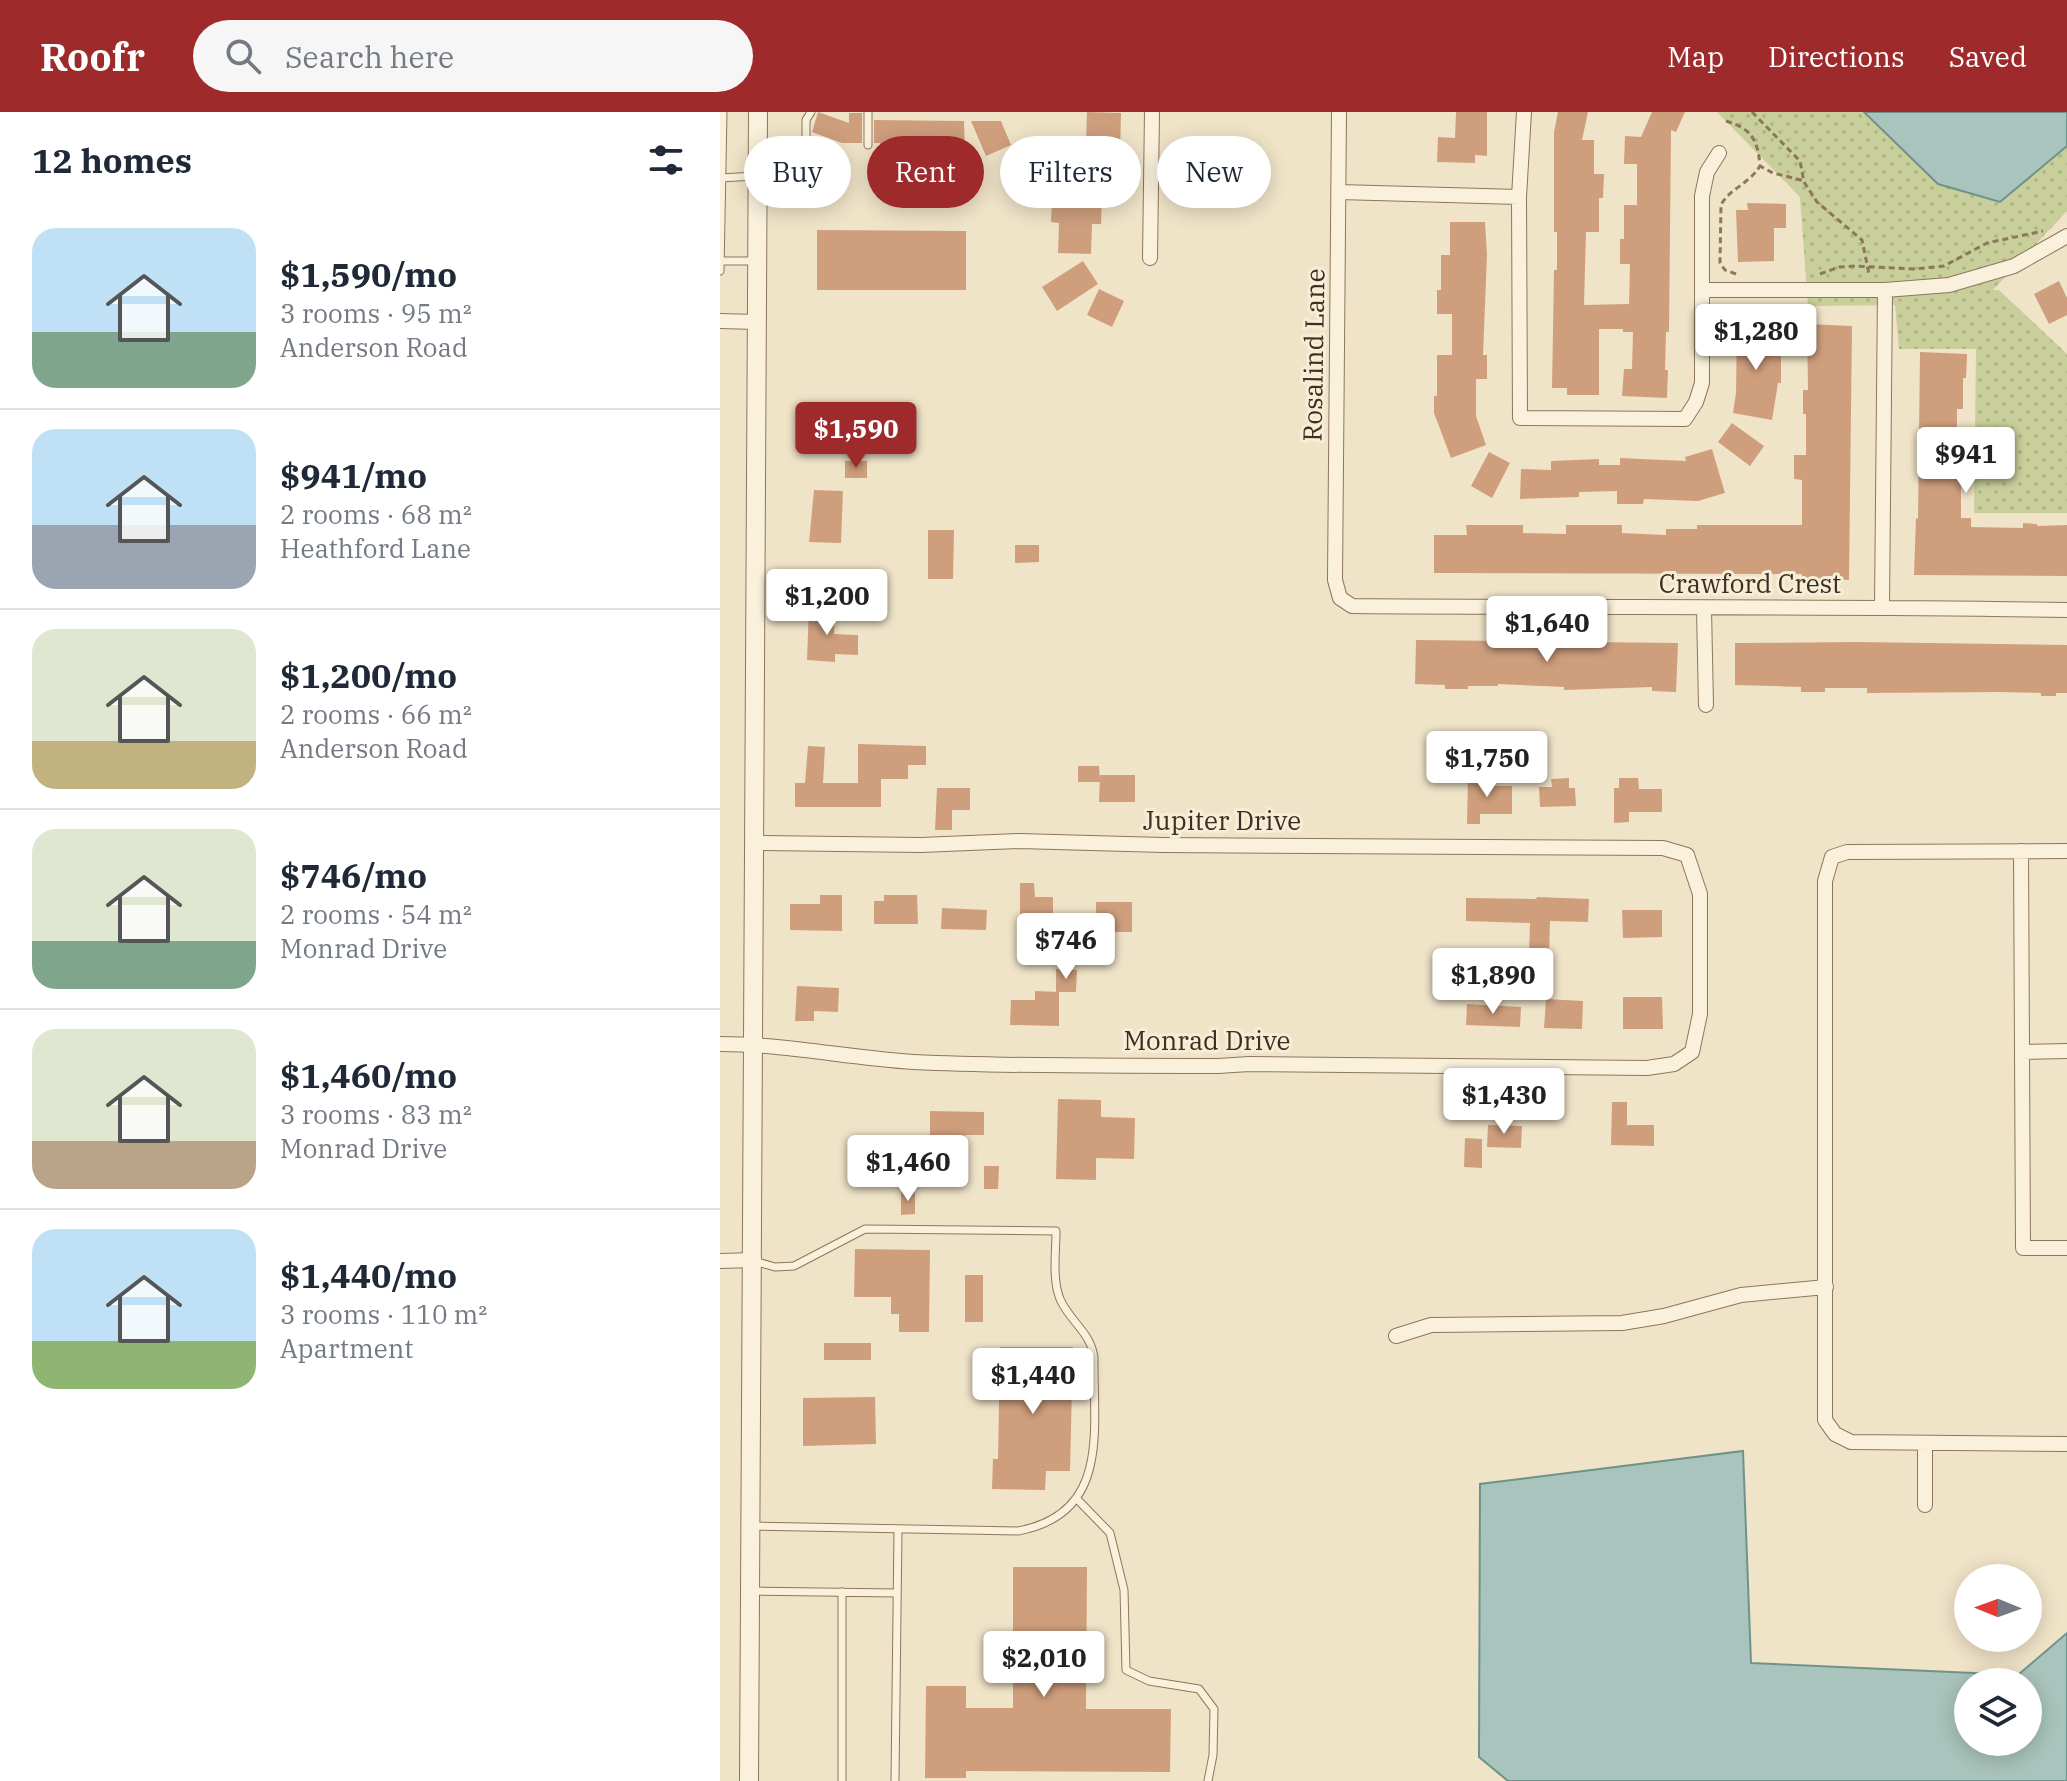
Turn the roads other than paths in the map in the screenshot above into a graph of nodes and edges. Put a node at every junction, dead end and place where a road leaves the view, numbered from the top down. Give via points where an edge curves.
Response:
1 (723, 112) edge
2 (758, 112) edge
3 (811, 112) edge
4 (868, 112) edge
5 (1152, 112) edge
6 (1339, 112) edge
7 (1524, 112) edge
8 (758, 136) edge
9 (806, 136) edge
10 (868, 136) edge
11 (1719, 153) dead end
12 (744, 177) edge
13 (721, 178) edge
14 (1339, 192) junction
15 (1519, 197) junction
16 (758, 208) edge
17 (2067, 236) edge
18 (1150, 258) dead end
19 (722, 261) junction
20 (757, 261) junction
21 (720, 271) edge
22 (1702, 290) junction
23 (1885, 290) junction
24 (720, 321) edge
25 (757, 322) junction
26 (1340, 598) joint
27 (1882, 607) junction
28 (1704, 609) junction
29 (2067, 610) edge
30 (1706, 705) dead end
31 (756, 843) junction
32 (2021, 851) junction
33 (2067, 851) edge
34 (720, 1044) edge
35 (755, 1044) junction
36 (2067, 1051) edge
37 (2022, 1052) junction
38 (1691, 1053) joint
39 (2067, 1248) edge
40 (754, 1260) junction
41 (720, 1261) edge
42 (1826, 1287) junction
43 (1396, 1336) dead end
44 (1925, 1443) junction
45 (2067, 1444) edge
46 (1076, 1498) junction
47 (1925, 1505) dead end
48 (751, 1526) junction
49 (898, 1529) junction
50 (751, 1591) junction
51 (842, 1592) junction
52 (897, 1593) junction
53 (749, 1781) edge
54 (842, 1781) edge
55 (895, 1781) edge
56 (1208, 1781) edge

1 - 13 lane
2 - 8 street
3 - 9 lane
4 - 10 lane
5 - 18 street
6 - 14 street, Rosalind Lane
7 - 15 street
11 - 22 street via 1707,172 1702,196
12 - 13 lane
13 - 19 lane
14 - 15 street
14 - 26 street, Rosalind Lane via 1335,580
15 - 22 street via 1520,418 1685,419 1702,383
16 - 20 street
17 - 23 street via 2002,270 1949,285
19 - 20 lane
19 - 21 lane
20 - 25 street
22 - 23 street
23 - 27 street
24 - 25 street
25 - 31 street
26 - 28 street, Crawford Crest via 1352,606
27 - 28 street, Crawford Crest
27 - 29 street, Crawford Crest
28 - 30 street
31 - 35 street
31 - 38 street, Jupiter Drive via 1644,846 1687,855 1700,894 1700,1014
32 - 33 street
32 - 37 street
32 - 42 street via 1847,852 1832,857 1825,881
34 - 35 street, Monrad Drive
35 - 38 street, Monrad Drive via 909,1062 1142,1066 1647,1068 1674,1064
35 - 40 street
36 - 37 street
37 - 39 street via 2023,1248
40 - 41 street
40 - 46 lane via 794,1266 865,1229 1056,1231 1060,1298 1092,1344 1094,1358 1090,1474
40 - 48 street
42 - 43 street via 1741,1295 1622,1323 1431,1325
42 - 44 street via 1825,1420 1835,1434 1851,1442
44 - 45 street
44 - 47 street
46 - 49 lane via 1057,1517 1018,1531
46 - 56 lane via 1110,1533 1124,1590 1126,1670 1149,1681 1199,1689 1214,1709
48 - 49 lane
48 - 50 street
49 - 52 lane
50 - 51 lane
50 - 53 street
51 - 52 lane
51 - 54 lane
52 - 55 lane

